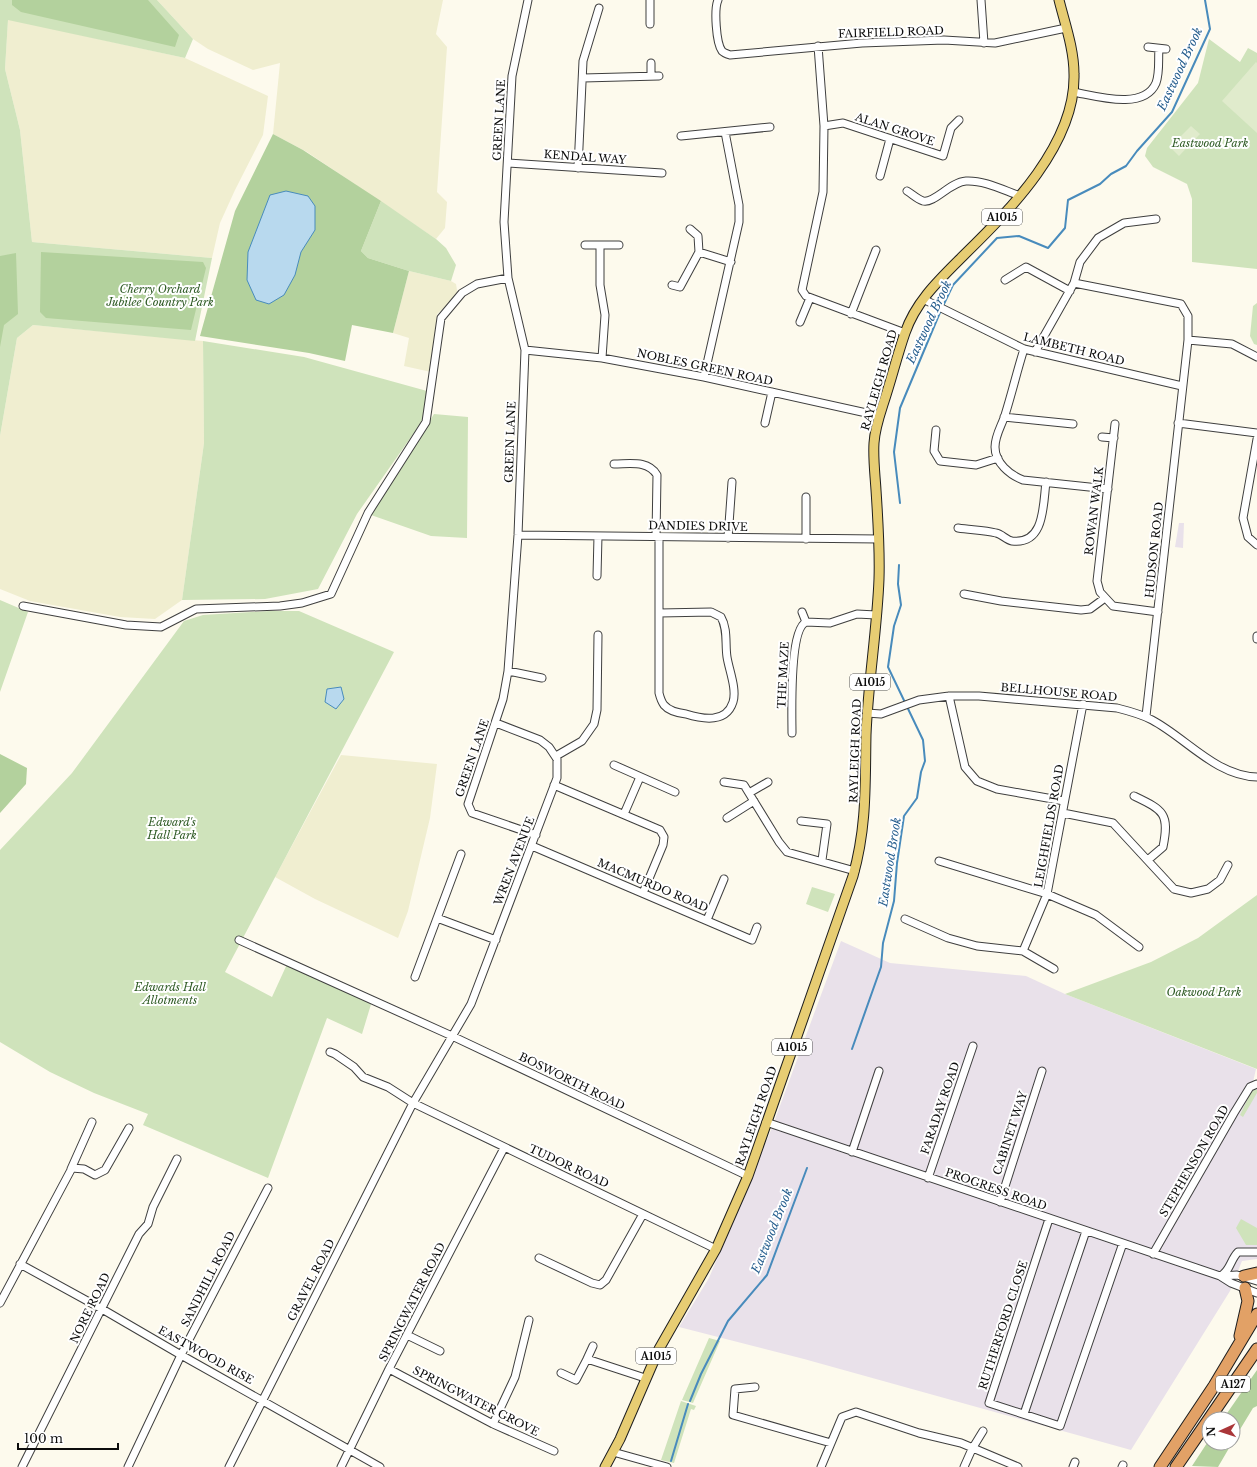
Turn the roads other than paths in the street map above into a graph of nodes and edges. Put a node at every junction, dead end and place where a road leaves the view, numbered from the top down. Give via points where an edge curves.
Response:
1 (528, 0) edge
2 (650, 0) edge
3 (718, 0) edge
4 (981, 0) edge
5 (1059, 0) edge
6 (598, 8) dead end
7 (650, 24) dead end
8 (1066, 28) junction
9 (984, 43) junction
10 (818, 46) junction
11 (1148, 47) dead end
12 (651, 63) dead end
13 (651, 76) junction
14 (659, 76) dead end
15 (582, 78) junction
16 (1073, 92) junction
17 (959, 120) dead end
18 (824, 126) junction
19 (770, 127) dead end
20 (725, 132) junction
21 (681, 136) dead end
22 (890, 139) junction
23 (508, 163) junction
24 (578, 168) junction
25 (662, 173) dead end
26 (880, 176) dead end
27 (907, 190) dead end
28 (1020, 196) junction
29 (1156, 219) dead end
30 (690, 229) dead end
31 (585, 245) dead end
32 (600, 245) junction
33 (619, 245) dead end
34 (876, 250) dead end
35 (698, 252) junction
36 (731, 262) junction
37 (508, 278) junction
38 (1005, 280) dead end
39 (1074, 283) junction
40 (672, 285) dead end
41 (1070, 291) junction
42 (810, 298) junction
43 (923, 299) junction
44 (852, 314) junction
45 (800, 322) dead end
46 (905, 333) junction
47 (1188, 340) junction
48 (1024, 349) junction
49 (525, 350) junction
50 (1035, 352) junction
51 (1257, 357) edge
52 (602, 358) junction
53 (704, 377) junction
54 (1182, 386) junction
55 (772, 392) junction
56 (1065, 414) dead end
57 (880, 416) junction
58 (1004, 417) junction
59 (1064, 422) junction
60 (765, 423) dead end
61 (1178, 423) junction
62 (1073, 424) dead end
63 (1115, 424) dead end
64 (936, 430) dead end
65 (1257, 433) edge
66 (1102, 437) dead end
67 (1114, 438) junction
68 (1257, 438) edge
69 (998, 458) junction
70 (614, 464) dead end
71 (732, 482) dead end
72 (1046, 482) junction
73 (1108, 489) junction
74 (806, 497) dead end
75 (958, 528) dead end
76 (518, 535) junction
77 (598, 536) junction
78 (658, 537) junction
79 (728, 538) junction
80 (806, 538) junction
81 (879, 539) junction
82 (1257, 545) edge
83 (597, 576) dead end
84 (964, 594) dead end
85 (1105, 598) junction
86 (23, 606) dead end
87 (802, 612) dead end
88 (1158, 612) junction
89 (660, 613) junction
90 (876, 615) junction
91 (806, 622) junction
92 (598, 634) dead end
93 (508, 671) junction
94 (542, 678) dead end
95 (949, 696) junction
96 (1083, 704) junction
97 (867, 713) junction
98 (1146, 716) junction
99 (496, 723) junction
100 (792, 733) dead end
101 (556, 756) junction
102 (614, 765) dead end
103 (640, 777) junction
104 (1257, 777) edge
105 (724, 782) dead end
106 (768, 782) dead end
107 (554, 785) junction
108 (675, 792) dead end
109 (749, 793) junction
110 (1134, 796) dead end
111 (754, 801) junction
112 (1064, 801) junction
113 (1063, 812) junction
114 (624, 814) junction
115 (727, 818) dead end
116 (801, 821) dead end
117 (536, 836) junction
118 (532, 846) junction
119 (461, 854) dead end
120 (1149, 859) junction
121 (822, 860) junction
122 (939, 861) dead end
123 (1228, 865) dead end
124 (855, 871) junction
125 (724, 879) dead end
126 (643, 893) junction
127 (1047, 894) junction
128 (437, 918) junction
129 (707, 920) junction
130 (905, 920) dead end
131 (757, 927) dead end
132 (239, 940) dead end
133 (496, 940) junction
134 (1139, 947) dead end
135 (1023, 951) junction
136 (1054, 969) dead end
137 (414, 977) dead end
138 (452, 1036) junction
139 (973, 1046) dead end
140 (330, 1052) dead end
141 (879, 1071) dead end
142 (1042, 1071) dead end
143 (1257, 1084) edge
144 (413, 1103) junction
145 (92, 1122) dead end
146 (766, 1122) junction
147 (129, 1128) dead end
148 (504, 1148) junction
149 (852, 1152) junction
150 (177, 1159) dead end
151 (71, 1169) junction
152 (748, 1176) junction
153 (928, 1178) junction
154 (268, 1188) dead end
155 (1000, 1202) junction
156 (643, 1214) junction
157 (1049, 1219) junction
158 (1086, 1231) junction
159 (1123, 1243) junction
160 (716, 1249) junction
161 (1257, 1252) edge
162 (1154, 1254) junction
163 (539, 1258) dead end
164 (20, 1264) junction
165 (1230, 1264) junction
166 (1257, 1274) edge
167 (1220, 1276) junction
168 (1240, 1276) junction
169 (1257, 1281) edge
170 (1245, 1288) junction
171 (1257, 1293) edge
172 (0, 1303) edge
173 (102, 1309) junction
174 (1257, 1314) edge
175 (529, 1320) dead end
176 (1257, 1329) edge
177 (407, 1335) junction
178 (593, 1346) dead end
179 (1238, 1346) junction
180 (1257, 1349) edge
181 (440, 1351) dead end
182 (181, 1355) junction
183 (587, 1359) junction
184 (389, 1369) junction
185 (561, 1373) dead end
186 (646, 1378) junction
187 (1214, 1386) junction
188 (755, 1387) dead end
189 (262, 1400) junction
190 (1214, 1411) edge
191 (1024, 1414) junction
192 (493, 1424) junction
193 (983, 1431) dead end
194 (1201, 1431) edge
195 (832, 1443) junction
196 (972, 1449) junction
197 (351, 1450) junction
198 (554, 1451) dead end
199 (613, 1452) junction
200 (665, 1466) edge
201 (22, 1467) edge
202 (128, 1467) edge
203 (228, 1467) edge
204 (341, 1467) edge
205 (380, 1467) edge
206 (605, 1467) edge
207 (821, 1467) edge
208 (964, 1467) edge
209 (1018, 1467) edge
210 (1160, 1467) edge
211 (1176, 1467) edge

1 - 23 street, GREEN LANE via 512,76
2 - 7 street
3 - 10 street, FAIRFIELD ROAD via 716,19 720,47 725,53 736,55
4 - 9 street
5 - 8 main road, RAYLEIGH ROAD / A1015
6 - 15 street via 583,61
8 - 9 street, FAIRFIELD ROAD
8 - 16 main road, RAYLEIGH ROAD / A1015 via 1074,62
9 - 10 street, FAIRFIELD ROAD via 944,40
10 - 18 street
11 - 16 street via 1162,49 1156,83 1142,97 1123,99
12 - 13 street
13 - 14 street
13 - 15 street
15 - 24 street
16 - 28 main road, RAYLEIGH ROAD / A1015 via 1054,145
17 - 22 street, ALAN GROVE via 951,128 943,156
18 - 22 street, ALAN GROVE via 843,123
18 - 42 street via 823,192 802,290
19 - 20 street
20 - 21 street
20 - 36 street via 739,205 739,222
22 - 26 street
23 - 24 street, KENDAL WAY
23 - 37 street, GREEN LANE via 504,222
24 - 25 street, KENDAL WAY
27 - 28 street via 921,200 930,201 950,185 966,180 987,184
28 - 43 main road, RAYLEIGH ROAD / A1015
29 - 39 street via 1124,223 1098,238 1080,262
30 - 35 street via 698,236
31 - 32 street
32 - 33 street
32 - 52 street via 600,286 605,315
34 - 44 street
35 - 36 street
35 - 40 street via 680,287
36 - 53 street
37 - 49 street, GREEN LANE
37 - 86 street via 477,284 462,293 442,318 426,422 368,513 331,594 302,603 280,606 196,609 161,627 126,625
38 - 41 street via 1026,267
39 - 41 street
39 - 47 street, HUDSON ROAD via 1181,304 1188,316
41 - 50 street
42 - 44 street
42 - 45 street
43 - 46 main road, RAYLEIGH ROAD / A1015
43 - 48 street, LAMBETH ROAD
44 - 46 street
46 - 57 main road, RAYLEIGH ROAD / A1015
47 - 51 street via 1232,344
47 - 54 street, HUDSON ROAD
48 - 50 street, LAMBETH ROAD
48 - 58 street
49 - 52 street, NOBLES GREEN ROAD
49 - 76 street, GREEN LANE
50 - 54 street, LAMBETH ROAD
52 - 53 street, NOBLES GREEN ROAD
53 - 55 street, NOBLES GREEN ROAD
54 - 61 street, HUDSON ROAD
55 - 57 street, NOBLES GREEN ROAD
55 - 60 street
56 - 59 street
57 - 81 main road, RAYLEIGH ROAD / A1015 via 874,451
58 - 59 street
58 - 69 street via 997,434 995,448
59 - 62 street
61 - 65 street
61 - 88 street, HUDSON ROAD
63 - 67 street, ROWAN WALK
64 - 69 street via 934,451 940,461 976,465
66 - 67 street
67 - 73 street, ROWAN WALK
68 - 82 street via 1243,518 1248,537
69 - 72 street via 1012,476 1023,480
70 - 78 street via 645,464 657,475
71 - 79 street
72 - 73 street
72 - 75 street via 1041,522 1034,535 1024,541 1010,541 997,533
73 - 85 street, ROWAN WALK via 1097,581
74 - 80 street
76 - 77 street, DANDIES DRIVE
76 - 93 street, GREEN LANE
77 - 78 street, DANDIES DRIVE
77 - 83 street
78 - 79 street, DANDIES DRIVE
78 - 89 street
79 - 80 street, DANDIES DRIVE
80 - 81 street, DANDIES DRIVE
81 - 90 main road, RAYLEIGH ROAD / A1015
84 - 85 street via 1080,610 1090,609
85 - 88 street via 1113,606
87 - 91 street
88 - 98 street, HUDSON ROAD
89 - 89 street via 659,693 663,704 672,710 702,719 715,719 721,716 730,707 734,697 722,617 711,612
90 - 91 street via 857,614 830,623
90 - 97 main road, RAYLEIGH ROAD / A1015
91 - 100 street, THE MAZE via 796,638 792,682
92 - 101 street via 597,710 594,724 582,741
93 - 94 street
93 - 99 street, GREEN LANE
95 - 96 street, BELLHOUSE ROAD
95 - 97 street, BELLHOUSE ROAD via 931,697 882,714
95 - 112 street via 965,767 977,781 997,789
96 - 98 street, BELLHOUSE ROAD via 1126,710
96 - 112 street, LEIGHFIELDS ROAD
97 - 124 main road, RAYLEIGH ROAD / A1015 via 864,825
98 - 104 street, BELLHOUSE ROAD via 1219,766
99 - 101 street via 540,740
99 - 117 street, GREEN LANE via 468,800 468,807 476,815
101 - 107 street, WREN AVENUE via 558,770
102 - 103 street
103 - 108 street
103 - 114 street
105 - 109 street via 743,784
106 - 109 street
107 - 114 street
107 - 117 street, WREN AVENUE
109 - 111 street
110 - 120 street via 1153,805 1166,820 1163,847
111 - 115 street
111 - 121 street via 787,852
112 - 113 street, LEIGHFIELDS ROAD
113 - 120 street via 1113,824
113 - 127 street, LEIGHFIELDS ROAD
114 - 126 street via 657,828 663,834 662,845
116 - 121 street via 828,824
117 - 118 street, WREN AVENUE
118 - 126 street, MACMURDO ROAD
118 - 133 street, WREN AVENUE
119 - 128 street
120 - 123 street via 1174,888 1190,893 1208,889 1220,880
121 - 124 street
122 - 127 street
124 - 146 main road, RAYLEIGH ROAD / A1015
125 - 129 street
126 - 129 street, MACMURDO ROAD
127 - 134 street, LEIGHFIELDS ROAD via 1096,915
127 - 135 street
128 - 133 street
128 - 137 street
129 - 131 street, MACMURDO ROAD via 752,940
130 - 135 street via 948,938 977,946
132 - 138 street, BOSWORTH ROAD
133 - 138 street, WREN AVENUE via 471,1004
135 - 136 street
138 - 144 street, GRAVEL ROAD
138 - 152 street, BOSWORTH ROAD
139 - 153 street, FARADAY ROAD
140 - 144 street, TUDOR ROAD via 354,1067 365,1078 388,1087
141 - 149 street
142 - 155 street, CABINET WAY
143 - 162 street, STEPHENSON ROAD via 1250,1087
144 - 148 street, TUDOR ROAD
144 - 189 street, GRAVEL ROAD
145 - 151 street
146 - 149 street, PROGRESS ROAD
146 - 152 main road, RAYLEIGH ROAD / A1015
147 - 151 street via 105,1170 95,1175 84,1169
148 - 156 street, TUDOR ROAD
148 - 177 street, SPRINGWATER ROAD
149 - 153 street, PROGRESS ROAD
150 - 173 street, NORE ROAD via 153,1207 148,1224 139,1234
151 - 164 street
152 - 160 main road, RAYLEIGH ROAD / A1015
153 - 155 street, PROGRESS ROAD
154 - 182 street, SANDHILL ROAD
155 - 157 street, PROGRESS ROAD
156 - 160 street, TUDOR ROAD
156 - 163 street via 606,1280 600,1285
157 - 158 street, PROGRESS ROAD
157 - 191 street, RUTHERFORD CLOSE via 989,1403
158 - 159 street, PROGRESS ROAD
158 - 191 street
159 - 162 street, PROGRESS ROAD
159 - 191 street, RUTHERFORD CLOSE via 1060,1426
160 - 186 main road, RAYLEIGH ROAD / A1015 via 659,1349
161 - 165 street via 1238,1252
162 - 167 street, PROGRESS ROAD
164 - 172 street
164 - 173 street, EASTWOOD RISE
165 - 167 street via 1226,1272
165 - 168 street via 1231,1272
166 - 168 highway
167 - 168 street, PROGRESS ROAD
167 - 170 street, PROGRESS ROAD
168 - 169 street, PROGRESS ROAD
170 - 171 street, PROGRESS ROAD
170 - 179 highway via 1248,1301
173 - 182 street, EASTWOOD RISE
173 - 201 street, NORE ROAD
174 - 179 highway, A127
175 - 192 street via 515,1377
176 - 187 highway via 1223,1380
177 - 181 street
177 - 184 street, SPRINGWATER ROAD
178 - 183 street
179 - 187 highway, A127
180 - 190 highway, A127
182 - 189 street, EASTWOOD RISE
182 - 202 street, SANDHILL ROAD
183 - 185 street via 576,1380
183 - 186 street
184 - 192 street, SPRINGWATER GROVE
184 - 197 street, SPRINGWATER ROAD
186 - 199 main road, RAYLEIGH ROAD / A1015
187 - 210 highway, A127
188 - 195 street via 735,1389 733,1415
189 - 197 street, EASTWOOD RISE
189 - 203 street, GRAVEL ROAD
192 - 198 street, SPRINGWATER GROVE
193 - 196 street
194 - 211 highway, A127
195 - 196 street via 842,1417 856,1412 919,1433 960,1443
195 - 207 street
196 - 208 street
196 - 209 street
197 - 204 street, SPRINGWATER ROAD
197 - 205 street, EASTWOOD RISE
199 - 200 street
199 - 206 main road, RAYLEIGH ROAD / A1015

